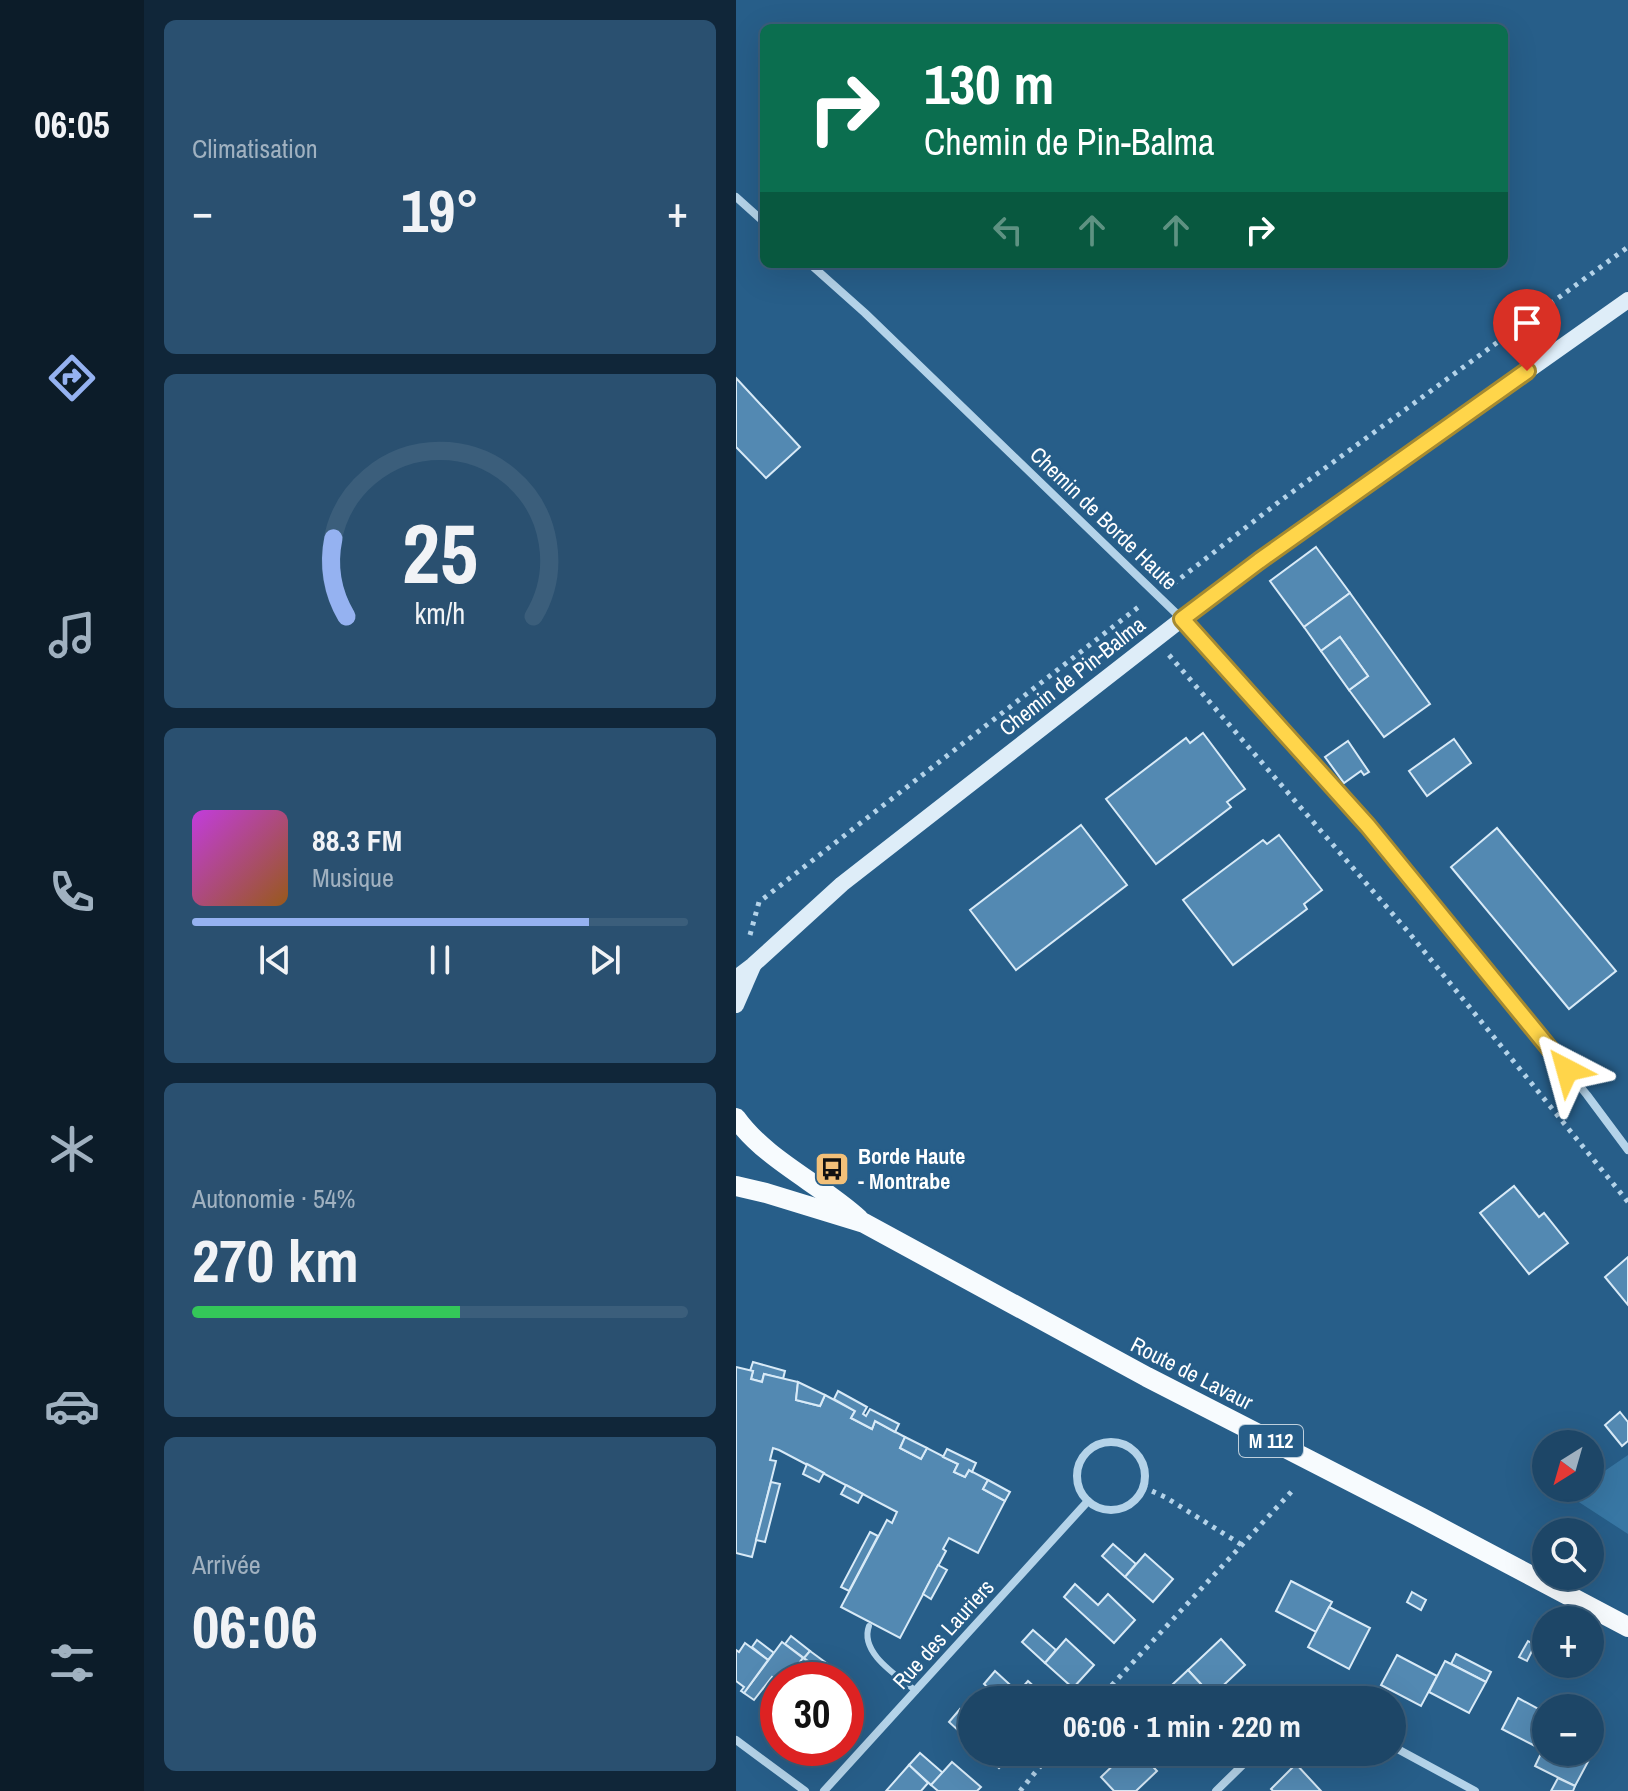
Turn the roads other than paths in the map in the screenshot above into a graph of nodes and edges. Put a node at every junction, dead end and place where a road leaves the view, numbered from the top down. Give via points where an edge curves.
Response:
1 (736, 197) edge
2 (760, 218) edge
3 (814, 268) edge
4 (1628, 300) edge
5 (1182, 619) junction
6 (753, 965) junction
7 (736, 978) edge
8 (736, 1005) edge
9 (736, 1118) edge
10 (1628, 1150) edge
11 (736, 1186) edge
12 (864, 1223) junction
13 (1088, 1501) junction
14 (869, 1626) dead end
15 (1628, 1627) edge
16 (916, 1691) junction
17 (736, 1740) edge
18 (1406, 1754) edge
19 (1242, 1766) edge
20 (805, 1791) edge
21 (824, 1791) edge
22 (1216, 1791) edge
23 (1475, 1791) edge

1 - 2 street
3 - 5 street, Chemin de Borde Haute
4 - 5 street, Chemin de Pin-Balma
5 - 6 street, Chemin de Pin-Balma via 842,884
5 - 10 street, Chemin de Borde Haute via 1368,826
6 - 7 street, Chemin de Pin-Balma
6 - 8 street, Chemin de Pin-Balma
9 - 12 main road, Route de Lavaur / M 112 via 788,1166
11 - 12 main road, Route de Lavaur / M 112
12 - 15 main road, Route de Lavaur / M 112
13 - 13 street via 1108,1510 1129,1505 1137,1497 1145,1477 1130,1448 1109,1442 1081,1459 1077,1481
13 - 16 street, Rue des Lauriers
14 - 16 lane via 868,1645
16 - 21 street, Rue des Lauriers
17 - 20 street
18 - 23 street
19 - 22 street

